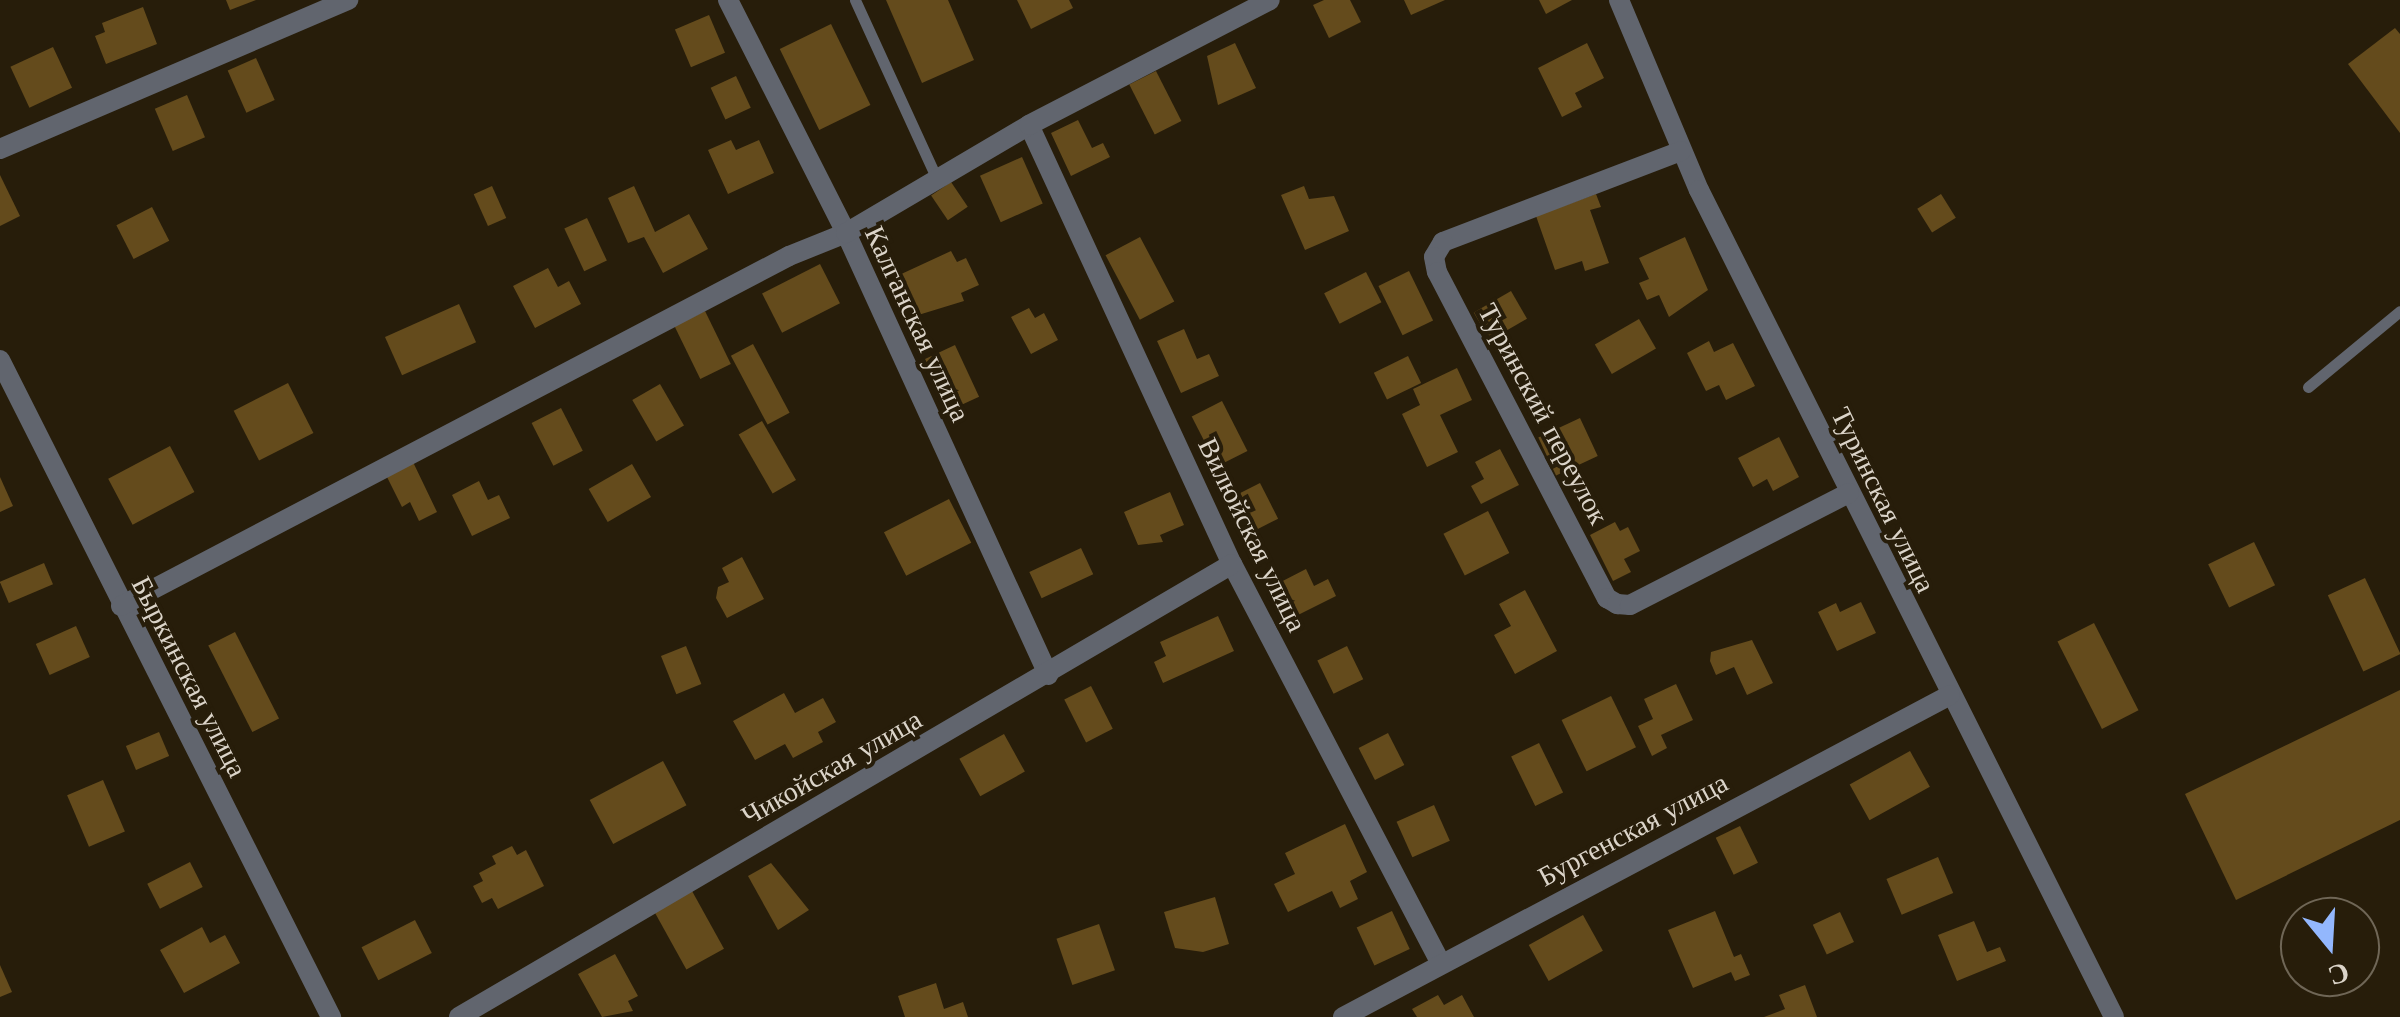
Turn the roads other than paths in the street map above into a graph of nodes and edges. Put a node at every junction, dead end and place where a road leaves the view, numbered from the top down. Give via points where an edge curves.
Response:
1 (348, 0) edge
2 (728, 0) edge
3 (855, 0) edge
4 (1270, 0) edge
5 (1619, 0) edge
6 (1029, 125) junction
7 (0, 149) edge
8 (1682, 151) junction
9 (937, 180) junction
10 (846, 233) junction
11 (2400, 311) edge
12 (0, 360) edge
13 (2308, 387) dead end
14 (1848, 493) junction
15 (1232, 564) junction
16 (121, 606) junction
17 (1048, 675) junction
18 (1950, 695) junction
19 (1440, 962) junction
20 (331, 1017) edge
21 (459, 1017) edge
22 (1342, 1017) edge
23 (2114, 1017) edge

1 - 7 street
2 - 10 street, Калганская улица
3 - 9 lane
4 - 6 street
5 - 8 street, Туринская улица
6 - 9 street
6 - 15 street, Вилюйская улица
8 - 14 street, Туринская улица
8 - 14 street, Туринский переулок via 1443,242 1434,256 1437,272 1607,598 1617,604 1630,605
9 - 10 street
10 - 16 street via 789,256
10 - 17 street, Калганская улица
11 - 13 lane
12 - 16 street, Быркинская улица
14 - 18 street, Туринская улица
15 - 17 street, Чикойская улица
15 - 19 street, Вилюйская улица
16 - 20 street, Быркинская улица
17 - 21 street, Чикойская улица
18 - 19 street, Бургенская улица
18 - 23 street, Туринская улица
19 - 22 street, Бургенская улица

